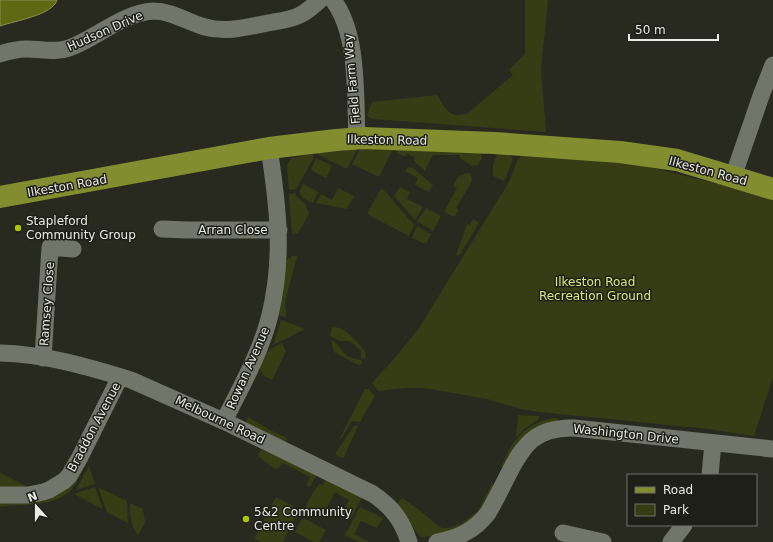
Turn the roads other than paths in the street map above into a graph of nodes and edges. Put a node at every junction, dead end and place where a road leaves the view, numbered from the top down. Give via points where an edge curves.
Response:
1 (320, 0) edge
2 (333, 0) edge
3 (0, 54) edge
4 (773, 65) edge
5 (357, 138) junction
6 (269, 148) junction
7 (733, 177) junction
8 (773, 189) edge
9 (0, 197) edge
10 (162, 229) dead end
11 (279, 230) junction
12 (73, 249) dead end
13 (0, 353) edge
14 (43, 358) junction
15 (120, 377) junction
16 (224, 421) junction
17 (714, 442) junction
18 (773, 449) edge
19 (710, 474) edge
20 (0, 496) edge
21 (683, 526) edge
22 (574, 537) edge
23 (409, 542) edge
24 (438, 542) edge
25 (603, 542) edge
26 (671, 542) edge

1 - 3 street, Hudson Drive via 293,18 233,29 206,28 170,13 144,12 66,49 25,49
2 - 5 street, Field Farm Way via 345,22 351,46
4 - 7 street
5 - 6 main road, Ilkeston Road
5 - 7 main road, Ilkeston Road via 494,143 620,152 677,160
6 - 9 main road, Ilkeston Road
6 - 11 street, Rowan Avenue
7 - 8 main road, Ilkeston Road
10 - 11 street, Arran Close via 187,238
11 - 16 street, Rowan Avenue via 277,268 270,315 248,374
12 - 14 street, Ramsey Close via 50,248
13 - 14 street, Melbourne Road
14 - 15 street, Melbourne Road via 78,364
15 - 16 street, Melbourne Road
15 - 20 street, Braddon Avenue via 80,457 64,481 43,492
16 - 23 street, Melbourne Road via 373,494 390,506 405,530
17 - 18 street, Washington Drive
17 - 19 street
17 - 24 street, Washington Drive via 574,428 550,430 538,435 518,454 482,522 467,533
21 - 26 street
22 - 25 street

